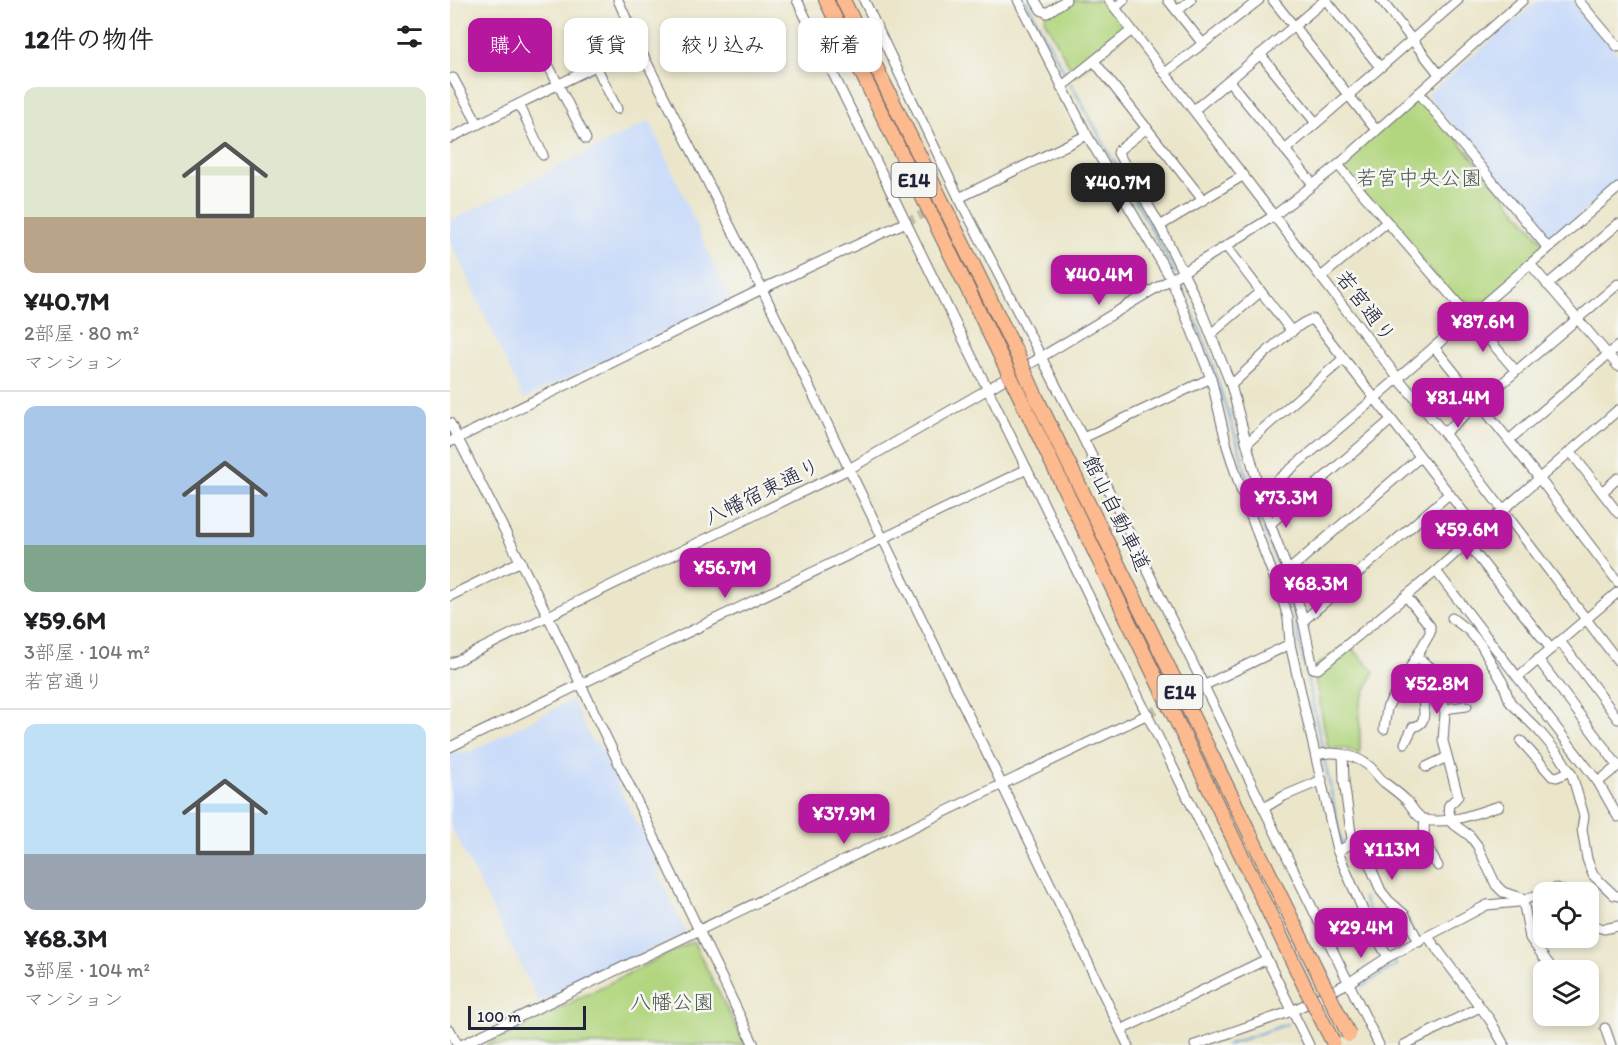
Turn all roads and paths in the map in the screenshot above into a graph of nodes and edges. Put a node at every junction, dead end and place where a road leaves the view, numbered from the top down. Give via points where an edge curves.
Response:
1 (618, 0) edge
2 (797, 0) edge
3 (826, 0) edge
4 (843, 0) edge
5 (864, 0) edge
6 (1018, 0) edge
7 (1035, 0) edge
8 (1066, 0) edge
9 (1124, 0) edge
10 (1168, 0) edge
11 (1191, 0) edge
12 (1259, 0) edge
13 (1273, 0) edge
14 (1326, 0) edge
15 (1458, 0) edge
16 (1523, 0) edge
17 (1578, 0) edge
18 (1386, 2) edge
19 (1112, 4) edge
20 (1177, 11) junction
21 (626, 18) edge
22 (1294, 26) junction
23 (1132, 30) junction
24 (1412, 39) junction
25 (1203, 44) junction
26 (1618, 46) edge
27 (1260, 54) junction
28 (1094, 61) junction
29 (648, 65) edge
30 (1380, 67) junction
31 (552, 72) edge
32 (584, 72) edge
33 (599, 72) edge
34 (1165, 73) junction
35 (1439, 74) junction
36 (453, 78) dead end
37 (1228, 81) junction
38 (558, 85) junction
39 (1061, 87) junction
40 (1419, 93) junction
41 (1348, 94) junction
42 (519, 104) junction
43 (618, 109) dead end
44 (1194, 110) junction
45 (1316, 123) junction
46 (478, 124) junction
47 (1147, 128) junction
48 (1376, 130) junction
49 (1087, 135) junction
50 (450, 138) edge
51 (586, 138) dead end
52 (1285, 150) junction
53 (543, 155) dead end
54 (1338, 165) junction
55 (1244, 175) junction
56 (1313, 184) junction
57 (1618, 188) edge
58 (959, 198) junction
59 (1203, 200) junction
60 (1275, 215) junction
61 (906, 222) junction
62 (1387, 222) junction
63 (1618, 224) edge
64 (1160, 226) junction
65 (1226, 246) junction
66 (1548, 248) junction
67 (1530, 264) junction
68 (1182, 272) junction
69 (1321, 277) junction
70 (1172, 279) junction
71 (1618, 284) edge
72 (1547, 285) junction
73 (762, 289) junction
74 (1260, 292) junction
75 (1470, 316) junction
76 (1577, 319) junction
77 (1292, 332) junction
78 (1211, 334) junction
79 (1618, 346) edge
80 (1434, 347) junction
81 (1608, 355) junction
82 (1041, 356) junction
83 (1343, 359) junction
84 (1618, 366) edge
85 (1516, 371) junction
86 (1211, 378) junction
87 (1398, 378) junction
88 (1231, 385) junction
89 (988, 389) junction
90 (1374, 399) junction
91 (1480, 403) junction
92 (1032, 404) junction
93 (1618, 410) edge
94 (1391, 420) junction
95 (450, 423) edge
96 (1444, 434) junction
97 (1083, 438) junction
98 (1509, 440) junction
99 (454, 441) edge
100 (1247, 442) junction
101 (1570, 451) junction
102 (1420, 457) junction
103 (849, 469) junction
104 (1027, 469) junction
105 (1539, 478) junction
106 (1618, 478) edge
107 (1602, 492) junction
108 (1261, 494) junction
109 (1449, 494) junction
110 (1503, 510) junction
111 (1618, 513) edge
112 (1270, 524) junction
113 (1479, 531) junction
114 (881, 538) junction
115 (1467, 543) junction
116 (521, 561) junction
117 (1288, 571) junction
118 (1436, 571) junction
119 (1618, 582) edge
120 (1618, 592) edge
121 (450, 596) edge
122 (1407, 596) junction
123 (548, 616) junction
124 (1452, 618) dead end
125 (1586, 619) junction
126 (1303, 621) junction
127 (1307, 641) junction
128 (1560, 641) junction
129 (1290, 644) junction
130 (1551, 649) junction
131 (1417, 657) junction
132 (1538, 659) junction
133 (1618, 661) edge
134 (450, 664) edge
135 (1434, 670) junction
136 (1518, 676) junction
137 (580, 685) junction
138 (1203, 686) junction
139 (1467, 706) dead end
140 (1444, 709) junction
141 (1148, 714) junction
142 (1424, 717) junction
143 (1618, 719) edge
144 (1444, 720) junction
145 (1384, 729) dead end
146 (1521, 741) dead end
147 (1405, 743) dead end
148 (450, 747) edge
149 (1317, 754) junction
150 (1343, 754) junction
151 (1447, 758) junction
152 (1618, 766) edge
153 (1426, 767) dead end
154 (1570, 771) junction
155 (1322, 780) junction
156 (1598, 782) junction
157 (1002, 783) junction
158 (1499, 806) dead end
159 (1264, 808) junction
160 (1618, 818) edge
161 (1425, 819) junction
162 (1450, 820) junction
163 (1352, 838) junction
164 (1338, 851) junction
165 (1438, 866) dead end
166 (1533, 896) edge
167 (1618, 896) edge
168 (1525, 899) junction
169 (1364, 913) junction
170 (1618, 926) edge
171 (1599, 927) edge
172 (698, 930) junction
173 (1324, 931) junction
174 (1428, 937) junction
175 (1419, 942) junction
176 (1388, 957) junction
177 (1267, 959) junction
178 (1546, 960) edge
179 (1350, 982) junction
180 (1480, 1007) junction
181 (1292, 1011) junction
182 (1605, 1028) dead end
183 (450, 1030) edge
184 (1121, 1030) junction
185 (1351, 1040) edge
186 (1206, 1043) edge
187 (1333, 1043) edge
188 (459, 1045) edge
189 (754, 1045) edge
190 (1128, 1045) edge
191 (1195, 1045) edge
192 (1309, 1045) edge
193 (1378, 1045) edge
194 (1404, 1045) edge
195 (1504, 1045) edge
196 (1611, 1045) edge

1 - 21 street
2 - 61 street
3 - 92 highway, 館山自動車道 / E14, bridge via 1002,359
4 - 92 highway, 館山自動車道 / E14, bridge via 1014,348
5 - 58 street
6 - 39 street
7 - 8 street via 1047,13
9 - 19 street
10 - 20 street
11 - 20 street
12 - 25 street
13 - 22 street
14 - 22 street
14 - 30 street
15 - 24 street
16 - 35 street
17 - 26 street
18 - 24 street
19 - 23 street, 若宮通り
20 - 25 street
22 - 27 street
22 - 41 street
23 - 28 street
23 - 34 street, 若宮通り
24 - 30 street
24 - 35 street
25 - 34 street
27 - 37 street
27 - 45 street
28 - 39 street
28 - 47 street
29 - 73 street
30 - 41 street
31 - 38 street
32 - 38 street
33 - 43 street
34 - 44 street, 若宮通り
35 - 40 street
36 - 46 street
37 - 44 street
37 - 52 street
38 - 42 street
38 - 51 street
39 - 49 street
40 - 48 street
40 - 66 street
41 - 45 street
41 - 48 street
42 - 46 street
42 - 53 street
44 - 55 street, 若宮通り
45 - 52 street
46 - 50 street
47 - 59 street
47 - 64 street via 1118,153
48 - 54 street
49 - 58 street
49 - 70 street
52 - 56 street
54 - 56 street
54 - 62 street
55 - 59 street
55 - 60 street, 若宮通り
56 - 60 street
57 - 66 street
58 - 82 street
59 - 64 street
60 - 65 street
60 - 69 street, 若宮通り
61 - 73 street
61 - 89 street
62 - 69 street
62 - 75 street
63 - 72 street
64 - 68 street
65 - 68 street
65 - 74 street
66 - 67 street
67 - 72 street
67 - 75 street
68 - 70 street
68 - 78 street
69 - 87 street, 若宮通り
70 - 82 street
70 - 86 street
71 - 76 street
72 - 76 street
73 - 99 street
73 - 103 street
74 - 77 street
74 - 78 street
75 - 80 street
75 - 85 street
76 - 81 street
76 - 85 street
77 - 83 street via 1313,319
77 - 88 street
78 - 88 street
79 - 81 street
80 - 87 street
80 - 91 street
81 - 84 street
81 - 98 street
82 - 89 street, 八幡宿東通り
82 - 97 street
83 - 90 street
83 - 100 street
85 - 91 street
86 - 97 street
86 - 129 street via 1242,494 1283,601
87 - 90 street
87 - 96 street, 若宮通り
88 - 100 street
89 - 103 street, 八幡宿東通り
89 - 104 street
90 - 94 street
90 - 108 street
91 - 96 street
91 - 98 street
92 - 185 highway, 館山自動車道 / E14, bridge
92 - 187 highway, 館山自動車道 / E14, bridge
93 - 101 street
94 - 102 street
94 - 112 street
95 - 99 street
96 - 110 street, 若宮通り
97 - 138 street
98 - 105 street
99 - 116 street
100 - 108 street
101 - 105 street
101 - 107 street
102 - 109 street
102 - 117 street
103 - 114 street
103 - 123 street, 八幡宿東通り
104 - 114 street
104 - 141 street
105 - 110 street
105 - 119 street
106 - 107 street
107 - 111 street
108 - 112 street
109 - 113 street
109 - 126 street
110 - 113 street
110 - 125 street, 若宮通り
112 - 117 street
113 - 115 street
114 - 137 street
114 - 157 street
115 - 118 street
115 - 130 street
116 - 121 street
116 - 123 street
117 - 126 street
118 - 122 street
118 - 136 street
120 - 125 street
122 - 127 street via 1318,669 1313,668
122 - 131 street via 1430,626
123 - 134 street, 八幡宿東通り
123 - 137 street
124 - 154 street via 1481,645 1510,702
125 - 128 street
125 - 133 street, 若宮通り
126 - 127 street
127 - 129 street
128 - 130 street
128 - 143 street
129 - 138 street
129 - 149 street
130 - 132 street
131 - 135 street
131 - 145 street via 1386,708
132 - 136 street
132 - 152 street
135 - 140 street via 1447,683 1442,695
135 - 142 street via 1423,692
136 - 156 street
137 - 148 street
137 - 172 street
138 - 159 street
139 - 140 street
140 - 144 street
141 - 157 street
141 - 177 street
142 - 144 street
142 - 147 street
144 - 151 street via 1442,734
146 - 154 street via 1552,776
149 - 150 street
149 - 155 street
150 - 161 street via 1368,765
150 - 163 street
151 - 153 street
151 - 162 street via 1458,796 1449,803
152 - 156 street
154 - 167 street via 1584,816 1582,830 1593,875
155 - 159 street
155 - 164 street
156 - 160 street
157 - 172 street
157 - 184 street
158 - 162 street
159 - 173 street
161 - 162 street
161 - 165 street via 1423,834
162 - 168 street via 1477,844 1496,885 1503,892
163 - 164 street
163 - 175 street via 1360,842 1382,891 1406,915
164 - 169 street
166 - 168 street
168 - 174 street via 1487,906
168 - 178 street via 1530,938
169 - 173 street
169 - 176 street
170 - 171 street
172 - 188 street
172 - 189 street
173 - 179 street
174 - 175 street
174 - 180 street
175 - 176 street
176 - 179 street
177 - 181 street
177 - 184 street
179 - 181 street
179 - 193 street
180 - 194 street
180 - 195 street
181 - 186 street
181 - 192 street
182 - 196 street
183 - 188 street
184 - 190 street
186 - 191 street

